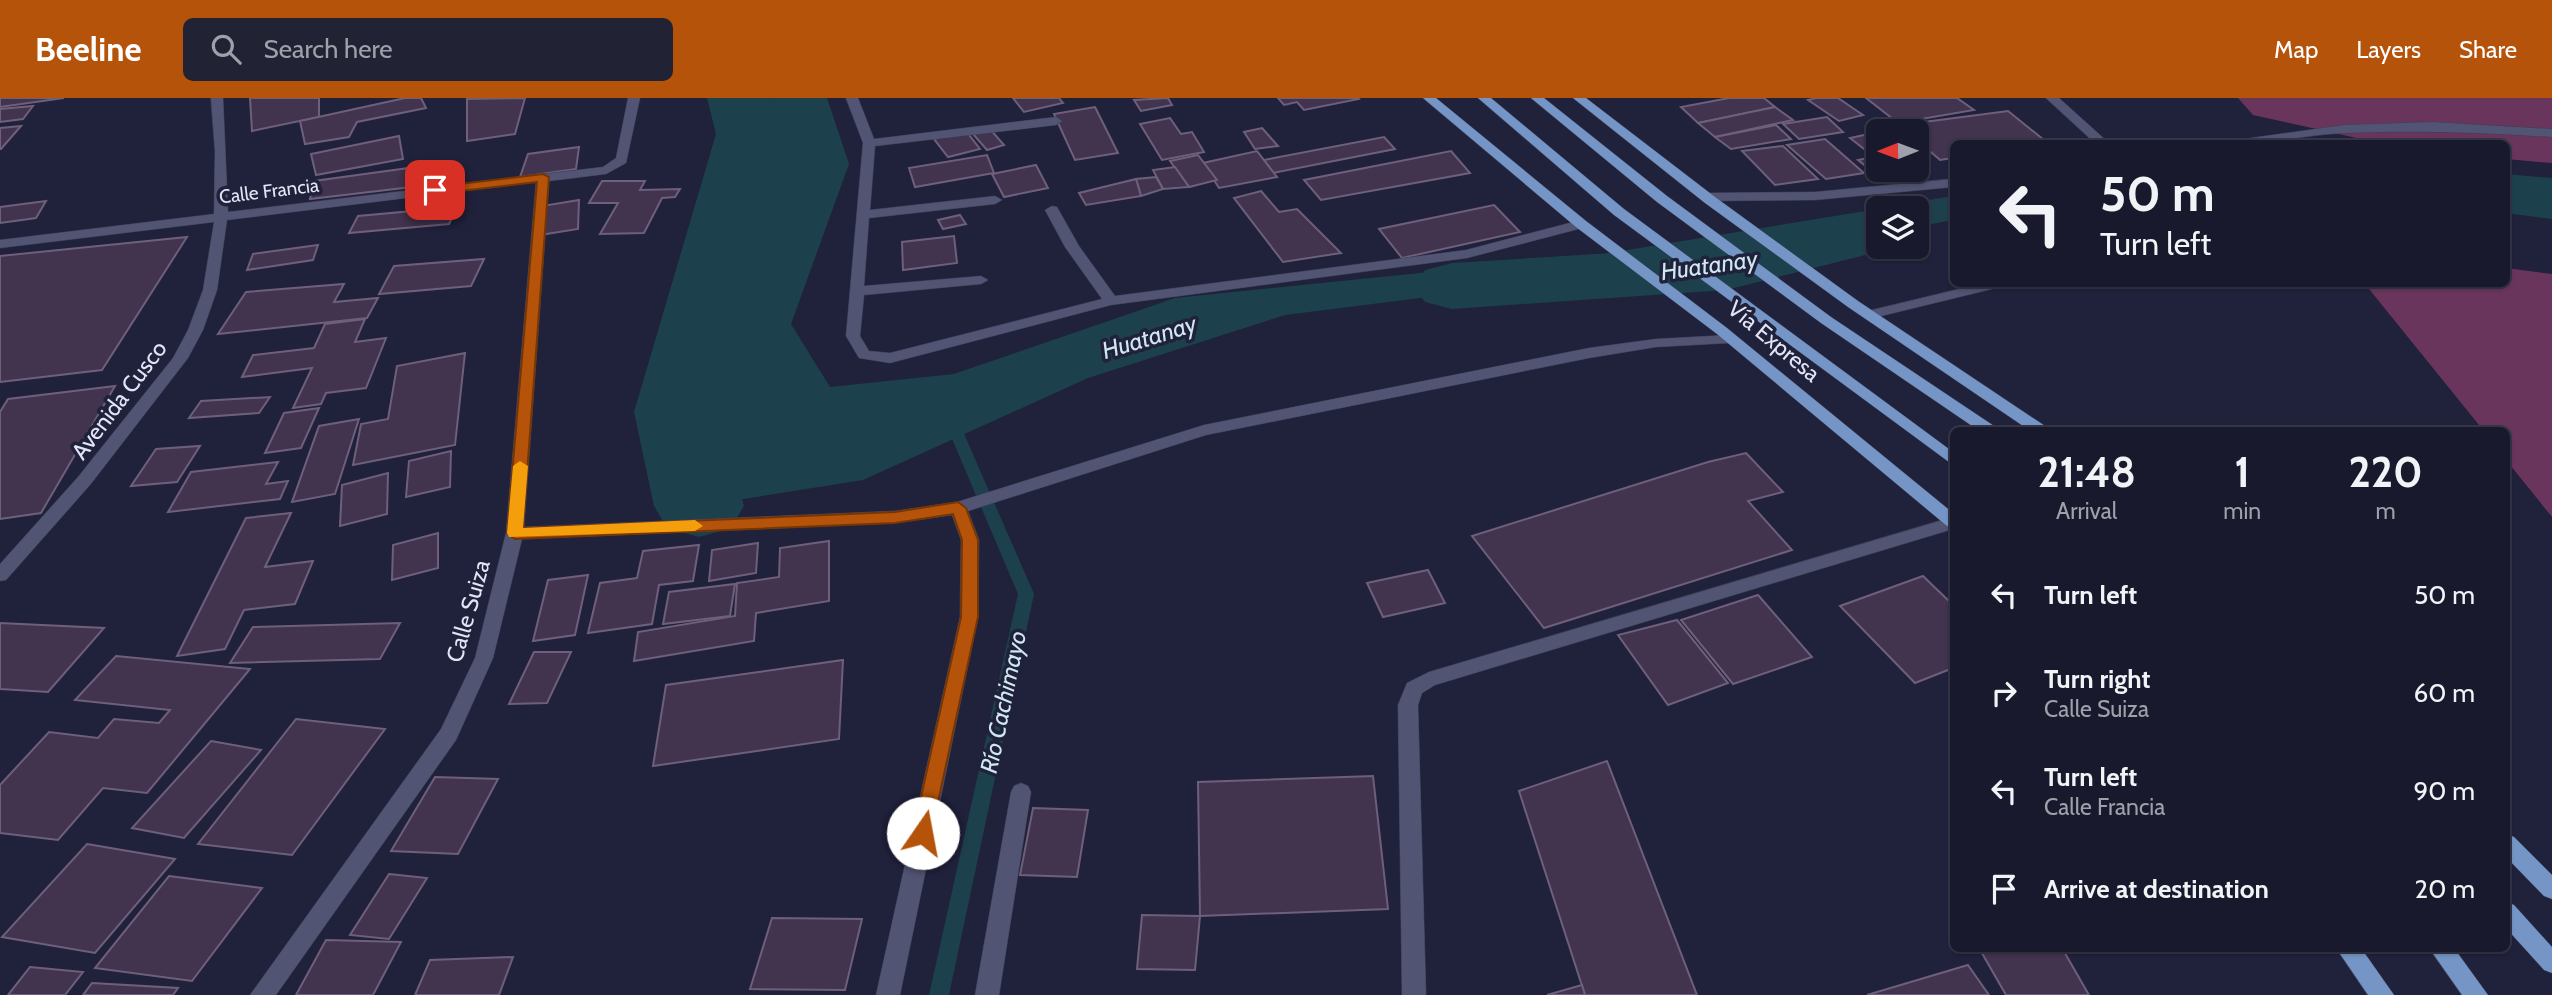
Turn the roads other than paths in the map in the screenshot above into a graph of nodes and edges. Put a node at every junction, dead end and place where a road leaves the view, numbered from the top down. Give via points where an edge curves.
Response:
1 (218, 98) edge
2 (634, 98) edge
3 (852, 98) edge
4 (1429, 98) edge
5 (1485, 98) edge
6 (1537, 98) edge
7 (1580, 98) edge
8 (2052, 98) edge
9 (1056, 121) dead end
10 (2552, 133) edge
11 (2099, 140) edge
12 (2266, 140) edge
13 (869, 143) junction
14 (543, 177) junction
15 (1950, 183) edge
16 (1708, 199) junction
17 (995, 200) dead end
18 (1052, 210) dead end
19 (864, 215) junction
20 (220, 216) junction
21 (1585, 227) junction
22 (0, 244) edge
23 (981, 280) dead end
24 (1983, 287) edge
25 (858, 291) junction
26 (1111, 301) junction
27 (1869, 315) junction
28 (1725, 335) junction
29 (1984, 427) edge
30 (2035, 427) edge
31 (1950, 457) edge
32 (958, 508) junction
33 (1950, 521) edge
34 (1950, 524) edge
35 (515, 533) junction
36 (0, 575) edge
37 (1020, 792) dead end
38 (2510, 847) edge
39 (2552, 890) edge
40 (2510, 916) edge
41 (2350, 952) edge
42 (2443, 952) edge
43 (2552, 963) edge
44 (262, 995) edge
45 (888, 995) edge
46 (987, 995) edge
47 (1414, 995) edge
48 (2382, 995) edge
49 (2476, 995) edge

1 - 20 street, Avenida Cusco
2 - 14 street, Calle Francia via 622,160 616,166
3 - 13 street
4 - 21 main road, Vía Expresa
5 - 31 main road, Vía Expresa via 1619,212
6 - 29 main road, Vía Expresa via 1662,199 1826,320
7 - 16 main road
8 - 11 street
9 - 13 street
10 - 12 street via 2432,126 2344,129
13 - 19 street
14 - 20 street, Calle Francia
14 - 35 street, Calle Suiza
15 - 16 street via 1815,196
16 - 27 main road
17 - 19 street
18 - 26 street
19 - 25 street
20 - 22 street, Calle Francia
20 - 36 street, Avenida Cusco via 214,275 202,316 180,361 90,476
21 - 26 street via 1467,254
21 - 28 main road, Vía Expresa
23 - 25 street
24 - 27 street
25 - 26 street via 853,336 864,355 890,358
27 - 30 main road
28 - 32 street via 1589,353 1204,430
28 - 33 main road, Vía Expresa
32 - 35 street via 895,517
32 - 45 street via 970,540 969,617
34 - 47 street via 1429,679 1414,688 1408,705
35 - 44 street, Calle Suiza via 484,658 449,734
37 - 46 street
38 - 39 main road
40 - 43 main road
41 - 48 main road
42 - 49 main road

